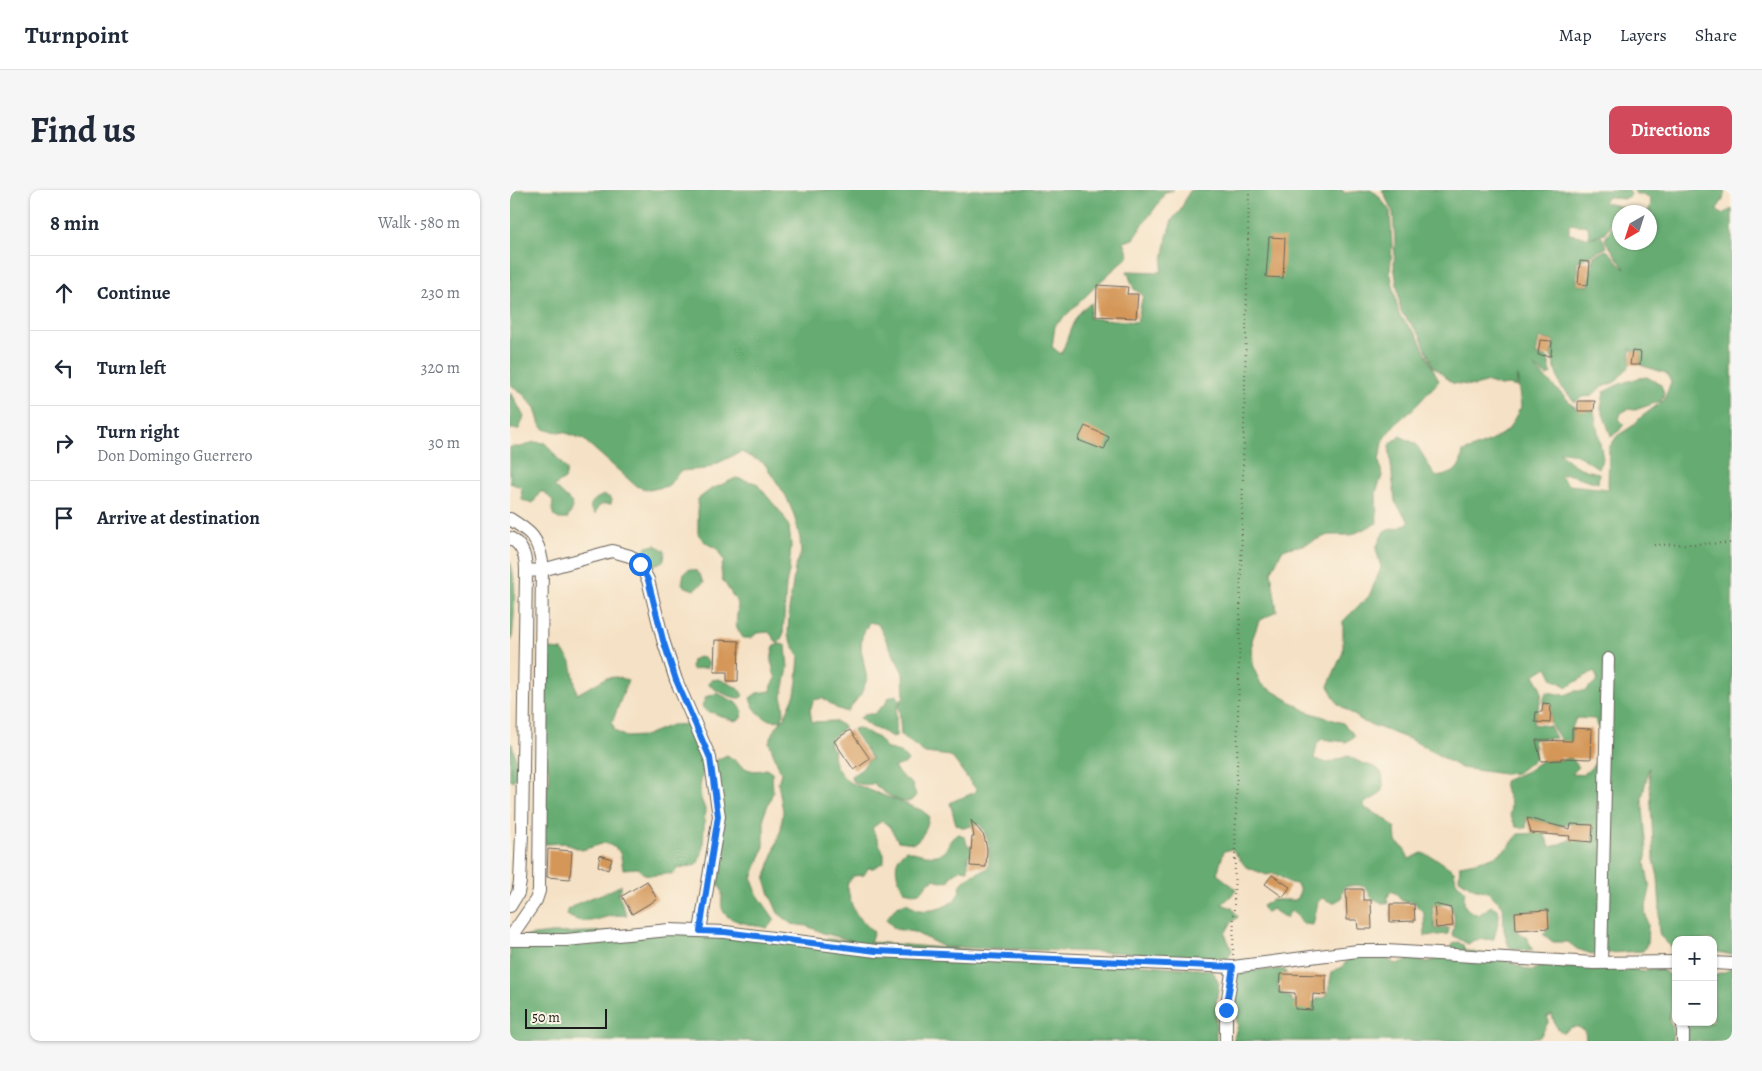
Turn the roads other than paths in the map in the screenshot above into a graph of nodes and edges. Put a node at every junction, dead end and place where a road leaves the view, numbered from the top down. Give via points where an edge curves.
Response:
1 (510, 519) edge
2 (510, 538) edge
3 (542, 570) junction
4 (526, 571) junction
5 (1608, 659) dead end
6 (510, 906) edge
7 (700, 931) junction
8 (510, 939) edge
9 (1672, 962) edge
10 (1600, 963) junction
11 (1717, 963) edge
12 (1732, 964) edge
13 (1233, 967) junction
14 (1683, 1026) edge
15 (1226, 1041) edge
16 (1683, 1041) edge

1 - 3 street via 526,529 539,545
2 - 4 street via 522,549
3 - 4 street
3 - 7 street via 612,551 630,556 640,564 648,580 676,680 710,758 713,778 718,816
3 - 8 street via 539,891
4 - 6 street via 520,882 518,894
5 - 10 street
7 - 8 street via 669,930 566,940
7 - 13 street via 876,951
9 - 10 street
10 - 13 street via 1358,951
11 - 12 street
13 - 15 street via 1226,1010
14 - 16 street

